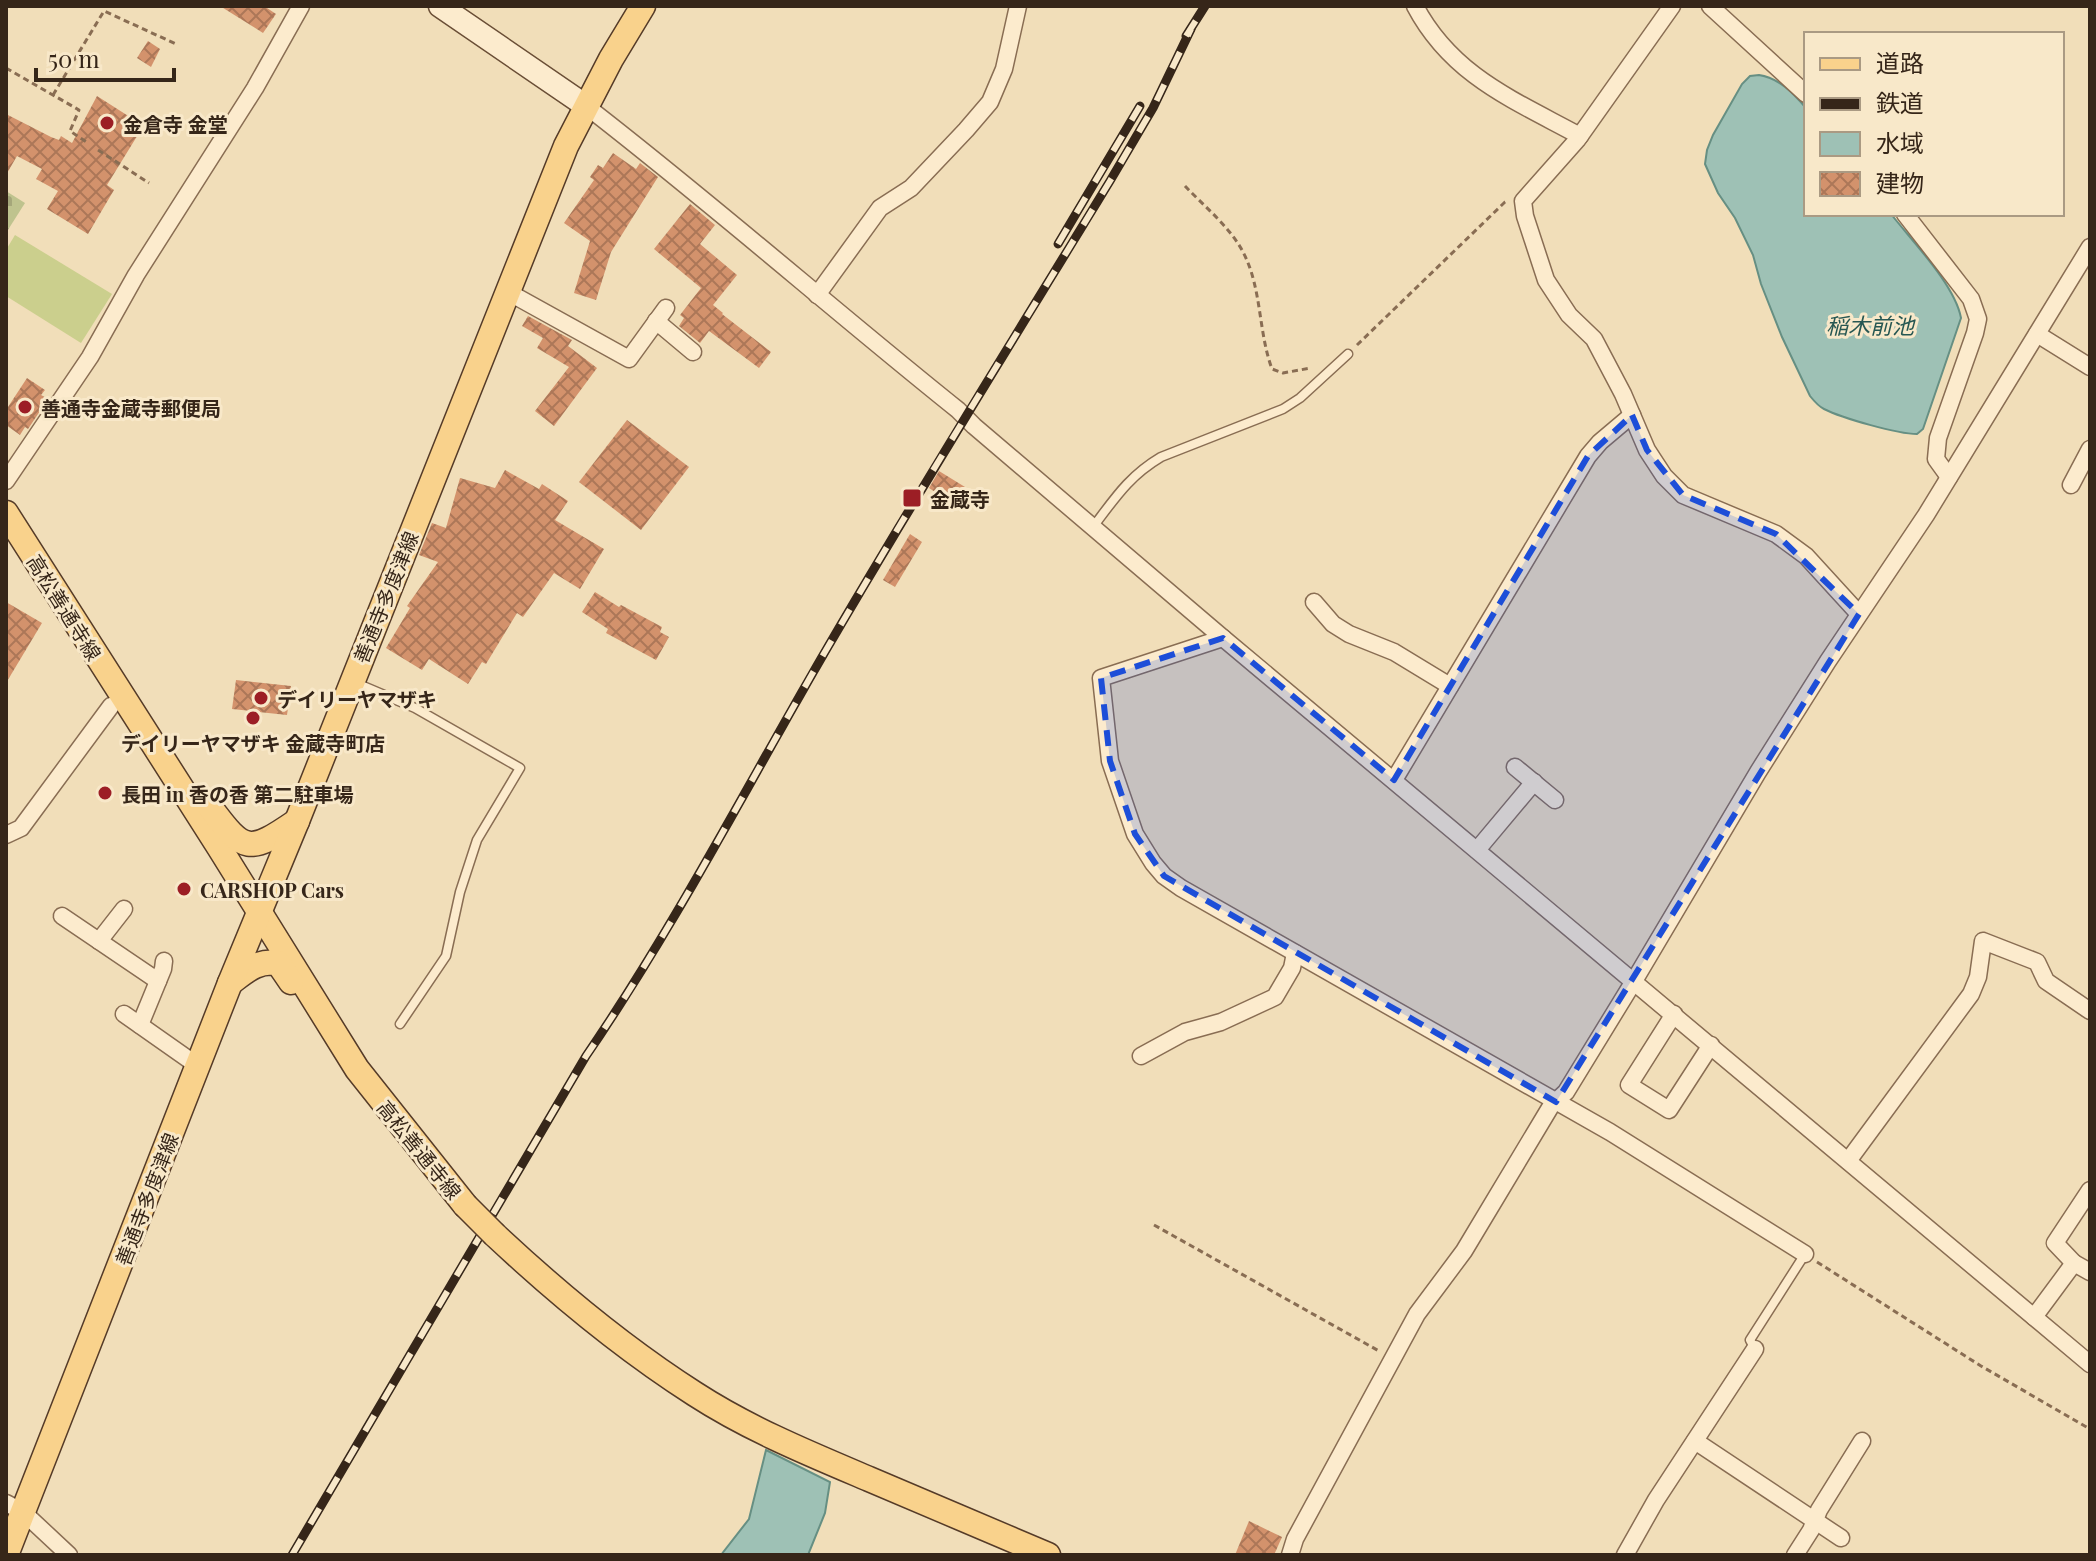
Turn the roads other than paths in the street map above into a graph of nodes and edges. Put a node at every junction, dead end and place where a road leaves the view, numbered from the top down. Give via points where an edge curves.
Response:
1 (301, 6) edge
2 (440, 6) edge
3 (643, 6) edge
4 (1018, 6) edge
5 (1415, 6) edge
6 (1672, 6) edge
7 (1710, 6) edge
8 (1804, 92) edge
9 (586, 106) junction
10 (1580, 136) junction
11 (1907, 216) edge
12 (2089, 251) edge
13 (508, 292) junction
14 (817, 295) junction
15 (2037, 334) junction
16 (693, 352) dead end
17 (1348, 354) road end
18 (2090, 367) edge
19 (1632, 415) junction
20 (2090, 449) edge
21 (1949, 477) junction
22 (6, 481) edge
23 (2071, 485) dead end
24 (6, 513) edge
25 (1093, 527) junction
26 (1314, 602) dead end
27 (1859, 614) junction
28 (1223, 638) junction
29 (351, 681) junction
30 (1450, 686) junction
31 (111, 706) dead end
32 (150, 740) junction
33 (1515, 767) dead end
34 (1394, 780) junction
35 (1534, 782) junction
36 (1555, 800) dead end
37 (297, 821) junction
38 (6, 835) edge
39 (1477, 850) junction
40 (277, 868) junction
41 (237, 876) junction
42 (124, 909) dead end
43 (260, 913) junction
44 (62, 916) dead end
45 (99, 941) junction
46 (1295, 953) junction
47 (164, 961) dead end
48 (158, 981) junction
49 (1634, 981) junction
50 (230, 983) junction
51 (2090, 1011) edge
52 (124, 1014) dead end
53 (1674, 1014) junction
54 (400, 1024) dead end
55 (140, 1025) junction
56 (1711, 1045) junction
57 (1141, 1056) dead end
58 (198, 1066) junction
59 (357, 1069) junction
60 (1556, 1102) junction
61 (1848, 1161) junction
62 (2090, 1190) edge
63 (1805, 1254) joint
64 (2074, 1263) junction
65 (2090, 1272) edge
66 (2034, 1317) junction
67 (1755, 1349) joint
68 (2090, 1364) edge
69 (1695, 1441) junction
70 (1862, 1441) dead end
71 (15, 1508) edge
72 (1815, 1521) junction
73 (1841, 1538) dead end
74 (6, 1555) edge
75 (69, 1555) edge
76 (1048, 1555) edge
77 (1290, 1555) edge
78 (1625, 1555) edge
79 (1795, 1555) edge

1 - 22 street via 90,357
2 - 9 street
3 - 9 main road, 善通寺多度津線
4 - 14 street via 1004,69 990,102 911,188 880,208
5 - 10 street via 1436,40 1469,73
6 - 10 street
7 - 8 street
9 - 13 main road, 善通寺多度津線
9 - 14 street
10 - 19 street via 1523,201 1525,216 1546,280 1569,315 1594,339
11 - 21 street via 1971,299 1978,319 1938,438 1936,459
12 - 15 street
13 - 16 street via 591,345 629,359 661,314
13 - 29 main road, 善通寺多度津線
14 - 25 street
15 - 18 street
15 - 21 street
17 - 25 lane via 1283,409 1143,468
19 - 27 street via 1647,450 1683,495 1776,534 1806,556
19 - 30 street via 1588,456
20 - 23 street
21 - 27 street
24 - 32 main road, 高松善通寺線
25 - 28 street
26 - 30 street via 1349,634 1394,652
27 - 49 street
28 - 34 street
28 - 46 street via 1101,678 1110,761 1135,834 1164,876
29 - 37 main road, 善通寺多度津線
29 - 54 lane via 415,708 520,768 477,840 446,956
30 - 34 street
31 - 38 street via 21,828
32 - 37 main road via 172,756 241,843 254,846 270,840
32 - 41 main road, 高松善通寺線
33 - 35 street
34 - 39 street
35 - 36 street
35 - 39 street
37 - 40 main road, 善通寺多度津線
39 - 49 street
40 - 41 main road via 256,882
40 - 43 main road, 善通寺多度津線
41 - 43 main road, 高松善通寺線
42 - 45 street
43 - 50 main road, 善通寺多度津線
43 - 59 main road, 高松善通寺線
44 - 45 street
45 - 48 street
46 - 57 street via 1275,997 1185,1032
46 - 60 street
47 - 48 street
48 - 55 street
49 - 53 street
49 - 60 street
50 - 58 main road, 善通寺多度津線
50 - 59 main road via 263,962 278,963 333,1046
51 - 61 street via 2046,981 2037,962 1983,941 1971,994
52 - 55 street
53 - 56 street
53 - 56 street via 1629,1085 1669,1110
55 - 58 street
56 - 61 street
58 - 71 main road, 善通寺多度津線
59 - 76 main road, 高松善通寺線, bridge via 495,1235 549,1285 695,1394 761,1431
60 - 63 street
60 - 77 street via 1464,1251 1417,1314
61 - 66 street
62 - 64 street via 2055,1243
63 - 67 lane via 1750,1340
64 - 65 street
64 - 66 street
66 - 68 street
67 - 69 street
69 - 72 street
69 - 78 street
70 - 72 street
71 - 74 main road, 善通寺多度津線
71 - 75 street
72 - 73 street
72 - 79 street

